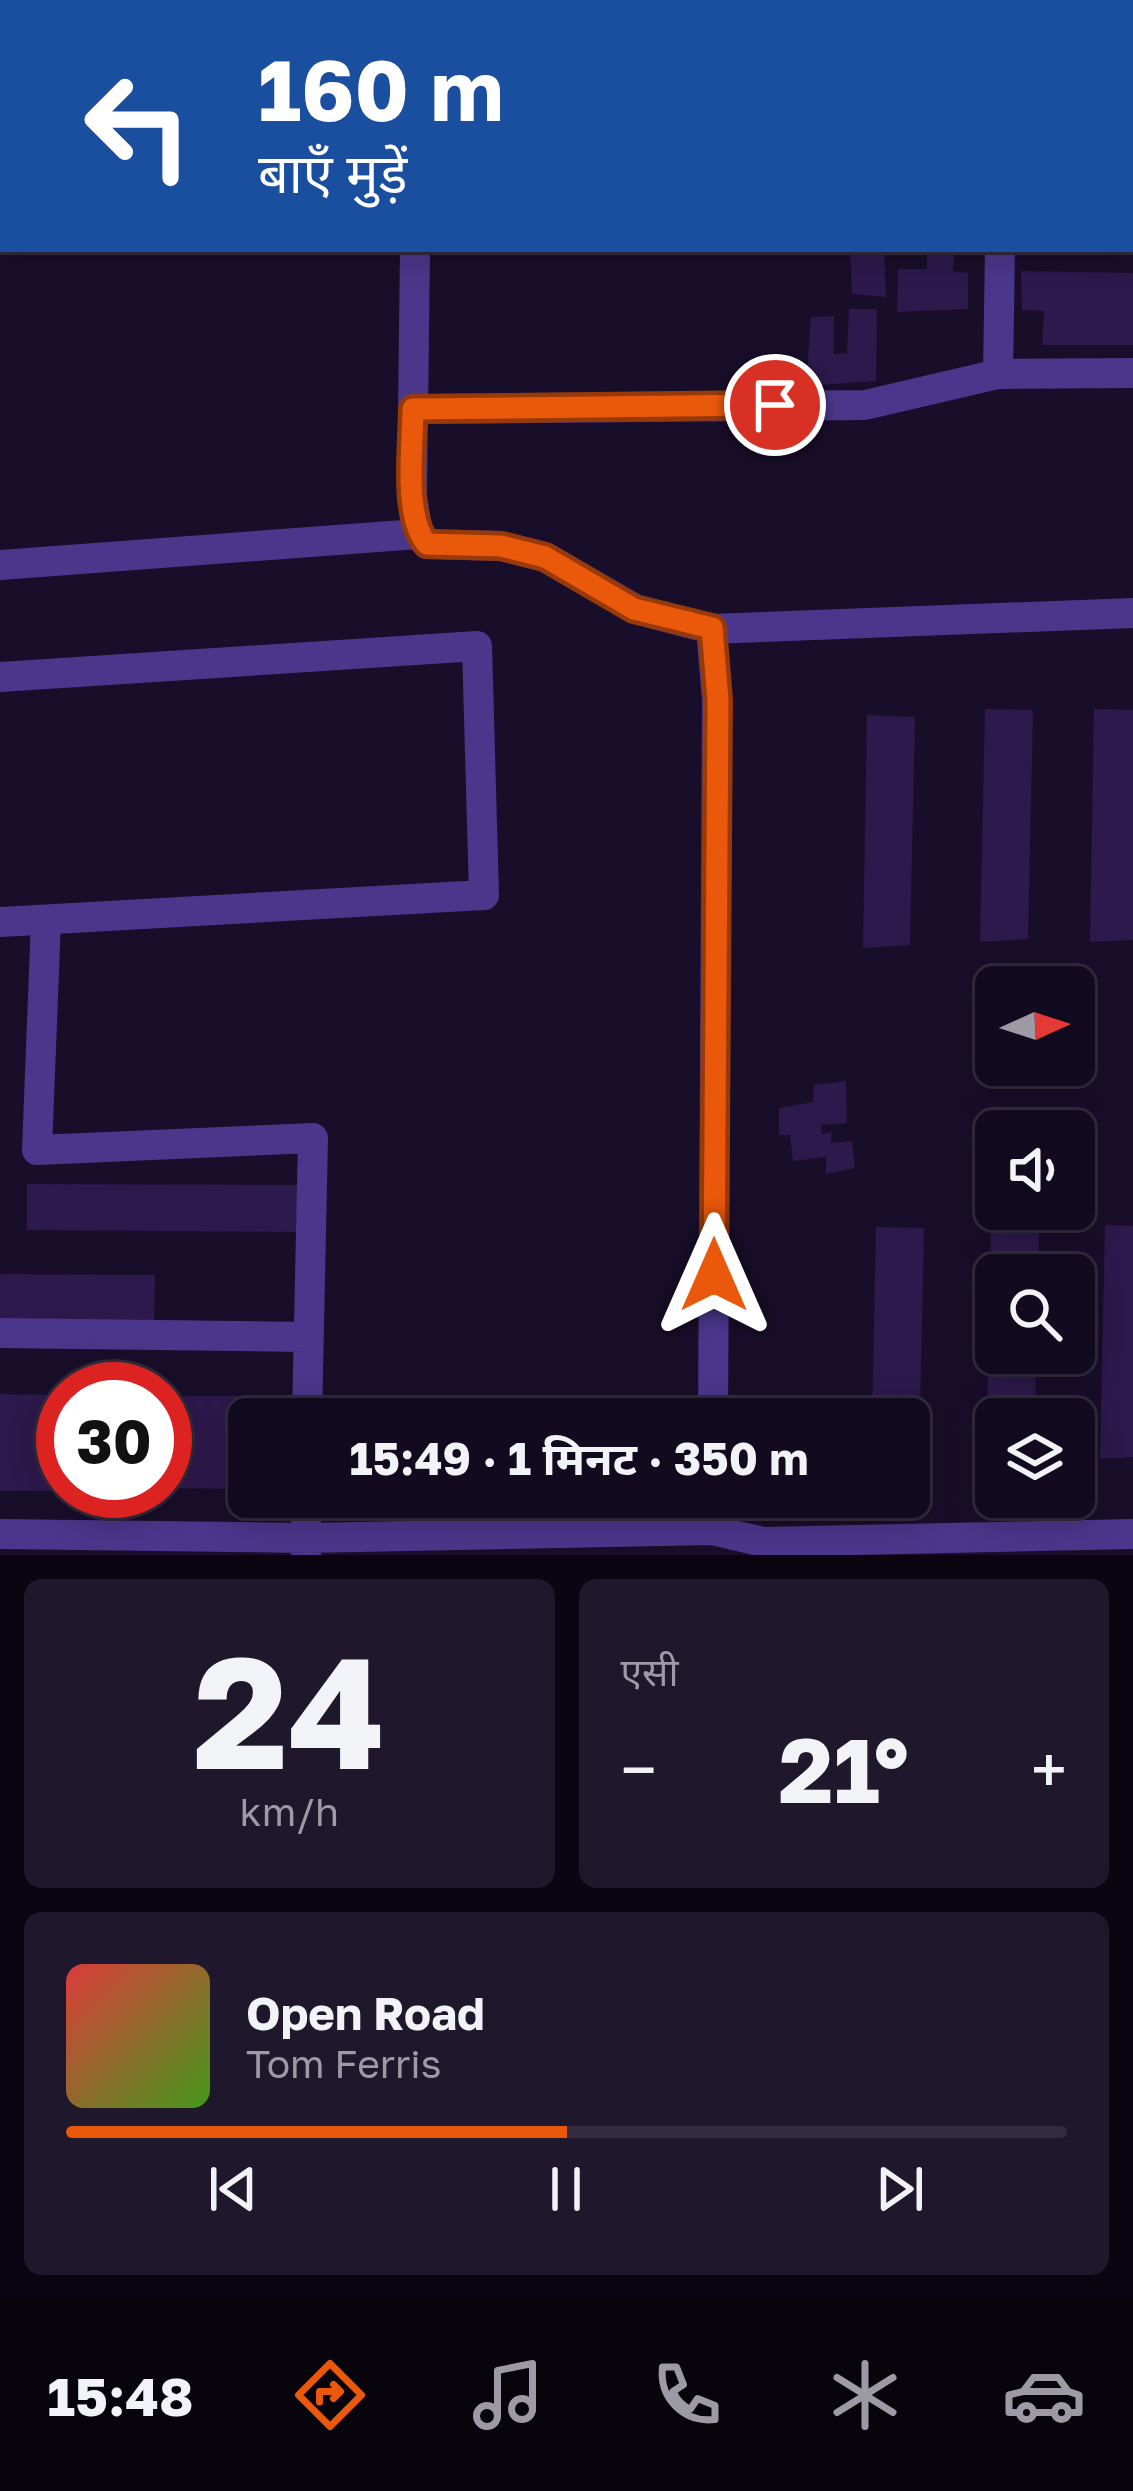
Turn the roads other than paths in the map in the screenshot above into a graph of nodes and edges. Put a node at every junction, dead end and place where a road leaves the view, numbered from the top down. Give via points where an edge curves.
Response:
1 (415, 252) edge
2 (1000, 252) edge
3 (1133, 373) edge
4 (998, 374) junction
5 (413, 409) junction
6 (418, 534) junction
7 (0, 565) edge
8 (1133, 613) edge
9 (712, 628) junction
10 (0, 677) edge
11 (46, 920) junction
12 (0, 922) edge
13 (0, 1333) edge
14 (308, 1336) junction
15 (307, 1398) edge
16 (713, 1398) edge
17 (712, 1518) edge
18 (712, 1530) junction
19 (0, 1534) edge
20 (1133, 1534) edge
21 (306, 1546) edge

1 - 5 street
2 - 4 street
3 - 4 street
4 - 5 street via 865,405
5 - 6 street
6 - 7 street
6 - 9 street via 427,544 501,546 545,557 634,609
8 - 9 street
9 - 16 street
10 - 11 street via 476,646 484,896
11 - 12 street
11 - 14 street via 38,1150 313,1138
13 - 14 street
14 - 15 street
17 - 18 street
18 - 20 street via 764,1542
18 - 21 street
19 - 21 street

